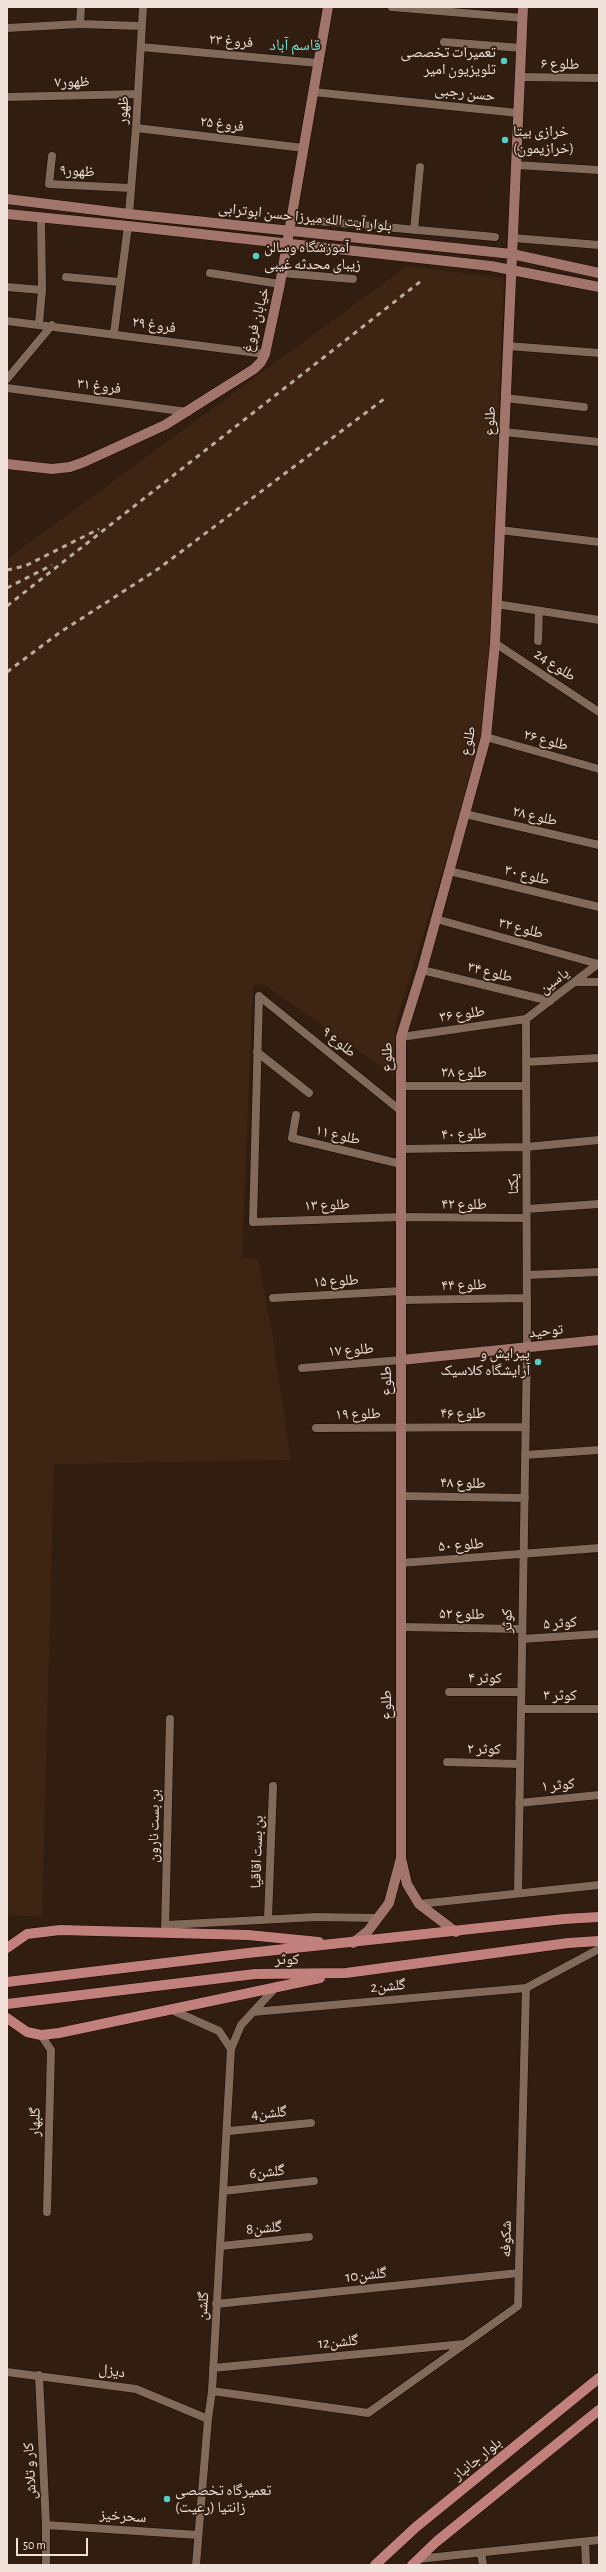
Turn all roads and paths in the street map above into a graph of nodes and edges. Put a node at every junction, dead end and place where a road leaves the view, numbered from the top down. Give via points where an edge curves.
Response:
1 (81, 7) edge
2 (142, 7) edge
3 (328, 7) edge
4 (397, 7) edge
5 (523, 7) edge
6 (457, 10) edge
7 (522, 18) junction
8 (80, 24) junction
9 (141, 26) junction
10 (7, 28) edge
11 (444, 42) dead end
12 (141, 48) junction
13 (521, 48) junction
14 (318, 63) junction
15 (520, 77) junction
16 (599, 78) edge
17 (313, 92) junction
18 (138, 94) junction
19 (7, 97) edge
20 (518, 113) junction
21 (136, 128) junction
22 (304, 148) junction
23 (52, 156) dead end
24 (516, 165) junction
25 (420, 167) dead end
26 (599, 170) edge
27 (130, 188) junction
28 (7, 199) edge
29 (7, 214) edge
30 (129, 214) junction
31 (41, 217) junction
32 (318, 221) dead end
33 (348, 224) junction
34 (128, 226) junction
35 (414, 230) junction
36 (289, 231) junction
37 (465, 234) junction
38 (347, 237) junction
39 (495, 237) dead end
40 (513, 238) junction
41 (287, 244) junction
42 (599, 245) edge
43 (464, 249) junction
44 (512, 254) junction
45 (511, 269) junction
46 (210, 273) dead end
47 (599, 273) edge
48 (282, 274) junction
49 (66, 277) dead end
50 (353, 279) dead end
51 (120, 282) junction
52 (280, 284) junction
53 (599, 287) edge
54 (7, 288) edge
55 (42, 290) junction
56 (7, 321) edge
57 (39, 323) junction
58 (52, 325) junction
59 (114, 333) junction
60 (508, 346) junction
61 (599, 353) edge
62 (265, 354) junction
63 (11, 368) edge
64 (7, 379) edge
65 (7, 388) edge
66 (506, 398) junction
67 (584, 407) dead end
68 (188, 412) junction
69 (504, 432) junction
70 (599, 442) edge
71 (7, 464) edge
72 (500, 530) junction
73 (599, 542) edge
74 (496, 604) junction
75 (539, 612) junction
76 (599, 620) edge
77 (538, 641) dead end
78 (494, 643) junction
79 (599, 712) edge
80 (486, 738) junction
81 (599, 769) edge
82 (465, 814) junction
83 (599, 845) edge
84 (449, 871) junction
85 (599, 907) edge
86 (436, 919) junction
87 (599, 964) edge
88 (422, 970) junction
89 (576, 982) junction
90 (599, 982) edge
91 (550, 1002) junction
92 (526, 1019) junction
93 (401, 1037) junction
94 (257, 1052) junction
95 (599, 1058) edge
96 (526, 1062) junction
97 (402, 1086) junction
98 (526, 1086) junction
99 (309, 1093) dead end
100 (401, 1111) junction
101 (296, 1116) dead end
102 (599, 1140) edge
103 (526, 1147) junction
104 (401, 1149) junction
105 (401, 1164) junction
106 (599, 1204) edge
107 (527, 1209) junction
108 (401, 1217) junction
109 (526, 1218) junction
110 (599, 1272) edge
111 (527, 1275) junction
112 (401, 1296) junction
113 (273, 1298) dead end
114 (527, 1298) junction
115 (599, 1340) edge
116 (527, 1348) junction
117 (401, 1360) junction
118 (302, 1368) dead end
119 (401, 1427) junction
120 (526, 1427) junction
121 (316, 1428) dead end
122 (599, 1450) edge
123 (525, 1455) junction
124 (401, 1496) junction
125 (525, 1498) junction
126 (599, 1548) edge
127 (524, 1555) junction
128 (401, 1563) junction
129 (401, 1627) junction
130 (522, 1629) junction
131 (599, 1634) edge
132 (522, 1639) junction
133 (449, 1692) dead end
134 (521, 1692) junction
135 (521, 1709) junction
136 (599, 1709) edge
137 (170, 1719) dead end
138 (447, 1762) dead end
139 (520, 1764) junction
140 (273, 1786) dead end
141 (599, 1795) edge
142 (519, 1803) junction
143 (401, 1858) junction
144 (599, 1884) edge
145 (518, 1893) junction
146 (419, 1904) junction
147 (599, 1910) edge
148 (599, 1917) edge
149 (378, 1918) junction
150 (564, 1918) junction
151 (268, 1919) junction
152 (166, 1929) junction
153 (456, 1932) junction
154 (599, 1941) edge
155 (568, 1943) junction
156 (348, 1944) junction
157 (7, 1948) edge
158 (599, 1948) edge
159 (346, 1973) junction
160 (7, 1982) edge
161 (278, 1986) junction
162 (526, 1988) junction
163 (7, 2004) edge
164 (172, 2010) junction
165 (253, 2012) junction
166 (7, 2018) edge
167 (41, 2035) junction
168 (232, 2049) junction
169 (311, 2123) dead end
170 (229, 2131) junction
171 (314, 2181) dead end
172 (223, 2191) junction
173 (46, 2212) dead end
174 (309, 2237) dead end
175 (221, 2246) junction
176 (519, 2273) junction
177 (216, 2304) junction
178 (465, 2344) junction
179 (213, 2368) junction
180 (7, 2372) edge
181 (39, 2376) junction
182 (599, 2378) edge
183 (212, 2391) junction
184 (599, 2410) edge
185 (208, 2419) junction
186 (46, 2525) junction
187 (198, 2535) junction
188 (599, 2540) edge
189 (585, 2542) junction
190 (481, 2553) junction
191 (415, 2562) edge
192 (46, 2565) edge
193 (196, 2565) edge
194 (375, 2565) edge
195 (483, 2565) edge
196 (586, 2565) edge

1 - 8 street
2 - 9 street, ظهور
3 - 14 street, خیابان فروغ
4 - 6 street
5 - 7 street
6 - 7 street
7 - 13 street
8 - 9 street
8 - 10 street
9 - 12 street, ظهور
11 - 13 street
12 - 14 street, فروغ ۲۳
12 - 18 street, ظهور
13 - 15 street
14 - 17 street, خیابان فروغ
15 - 16 street, طلوع ۶
15 - 20 street
17 - 20 street, حسن رجبی
17 - 22 street, خیابان فروغ
18 - 19 street, ظهور۷
18 - 21 street, ظهور
20 - 24 street
21 - 22 street, فروغ ۲۵
21 - 27 street, ظهور
22 - 36 street, خیابان فروغ
23 - 27 street, ظهور۹ via 49,184
24 - 26 street
24 - 40 street
25 - 35 street
27 - 30 street, ظهور
28 - 30 street, بلوار آیت الله میرزا حسن ابوترابی
29 - 31 street, بلوار آیت الله میرزا حسن ابوترابی
30 - 36 street, بلوار آیت الله میرزا حسن ابوترابی
31 - 34 street, بلوار آیت الله میرزا حسن ابوترابی
31 - 55 street
32 - 33 street
33 - 35 street
33 - 38 street
34 - 41 street, بلوار آیت الله میرزا حسن ابوترابی
34 - 51 street
35 - 37 street
36 - 38 street, بلوار آیت الله میرزا حسن ابوترابی
36 - 41 street, خیابان فروغ
37 - 39 street
37 - 43 street
38 - 43 street, بلوار آیت الله میرزا حسن ابوترابی
40 - 42 street
40 - 44 street
41 - 45 street, بلوار آیت الله میرزا حسن ابوترابی
41 - 48 street, خیابان فروغ
43 - 44 street, بلوار آیت الله میرزا حسن ابوترابی
44 - 45 street, طلوع
44 - 47 street, بلوار آیت الله میرزا حسن ابوترابی
45 - 53 street, بلوار آیت الله میرزا حسن ابوترابی
45 - 60 street, طلوع
46 - 52 street
48 - 50 street
48 - 52 street, خیابان فروغ
49 - 51 street
51 - 59 street
52 - 62 street, خیابان فروغ
54 - 55 street
55 - 57 street
56 - 57 street, فروغ ۲۹
57 - 58 street, فروغ ۲۹
58 - 59 street, فروغ ۲۹
58 - 63 street
59 - 62 street, فروغ ۲۹
60 - 61 street
60 - 66 street, طلوع
62 - 68 street, خیابان فروغ via 254,369
63 - 64 street
65 - 68 street, فروغ ۳۱
66 - 67 street
66 - 69 street, طلوع
68 - 71 street, خیابان فروغ via 134,440 70,467 52,469
69 - 70 street
69 - 72 street, طلوع
72 - 73 street
72 - 74 street, طلوع
74 - 75 street
74 - 78 street, طلوع
75 - 76 street
75 - 77 street
78 - 79 street, طلوع 24
78 - 80 street, طلوع
80 - 81 street, طلوع ۲۶
80 - 82 street, طلوع
82 - 83 street, طلوع ۲۸
82 - 84 street, طلوع
84 - 85 street, طلوع ۳۰
84 - 86 street, طلوع
86 - 87 street, طلوع ۳۲
86 - 88 street, طلوع
87 - 89 street, یاسین
88 - 91 street, طلوع ۳۴
88 - 93 street, طلوع
89 - 90 street
89 - 91 street, یاسین
91 - 92 street, یاسین
92 - 93 street, طلوع ۳۶
92 - 96 street, یکتا
93 - 97 street, طلوع
94 - 99 street
94 - 100 street, طلوع ۹ via 259,996
94 - 108 street, طلوع ۱۳ via 253,1222
95 - 96 street
96 - 98 street, یکتا
97 - 98 street, طلوع ۳۸
97 - 100 street, طلوع
98 - 103 street, یکتا
100 - 104 street, طلوع
101 - 105 street, طلوع ۱۱ via 292,1138
102 - 103 street, طلوع ۴۰
103 - 104 street, طلوع ۴۰
103 - 107 street, یکتا
104 - 105 street, طلوع
105 - 108 street, طلوع
106 - 107 street
107 - 109 street, یکتا
108 - 109 street, طلوع ۴۲
108 - 112 street, طلوع
109 - 111 street, یکتا
110 - 111 street
111 - 114 street, یکتا
112 - 113 street, طلوع ۱۵
112 - 114 street, طلوع ۴۴
112 - 117 street, طلوع
114 - 116 street, یکتا
115 - 116 street, توحید
116 - 117 street, توحید
116 - 120 street, کوثر
117 - 118 street, طلوع ۱۷
117 - 119 street, طلوع
119 - 120 street, طلوع ۴۶
119 - 121 street, طلوع ۱۹
119 - 124 street, طلوع
120 - 123 street, کوثر
122 - 123 street
123 - 125 street, کوثر
124 - 125 street, طلوع ۴۸
124 - 128 street, طلوع
125 - 127 street, کوثر
126 - 127 street, طلوع ۵۰
127 - 128 street, طلوع ۵۰
127 - 130 street, کوثر
128 - 129 street, طلوع
129 - 130 street, طلوع ۵۲
129 - 143 street, طلوع
130 - 132 street, کوثر
131 - 132 street, کوثر ۵
132 - 134 street, کوثر
133 - 134 street, کوثر ۴
134 - 135 street, کوثر
135 - 136 street, کوثر ۳
135 - 139 street, کوثر
137 - 152 street, بن بست نارون
138 - 139 street, کوثر ۲
139 - 142 street, کوثر
140 - 151 street, بن بست اقاقیا
141 - 142 street, کوثر ۱
142 - 145 street, کوثر
143 - 146 street via 407,1884
143 - 149 street via 389,1903
144 - 145 street
145 - 146 street
146 - 153 street
147 - 150 main road
148 - 150 main road
149 - 151 street
149 - 156 street via 368,1931
150 - 153 main road, کوثر
151 - 152 street
152 - 156 main road
152 - 157 main road via 60,1930 27,1934
153 - 156 main road, کوثر
154 - 155 main road
155 - 158 main road
155 - 159 main road, کوثر
156 - 160 main road, کوثر via 248,1953
158 - 162 street
159 - 161 main road
159 - 163 main road, کوثر via 255,1974
161 - 164 main road
161 - 165 street, گلشن
162 - 165 street, گلشن2
162 - 176 street, شکوفه
164 - 167 main road
164 - 168 street via 219,2031
165 - 168 street, گلشن via 241,2025
166 - 167 main road via 27,2032
167 - 173 street, گلبهار via 51,2050
168 - 170 street, گلشن
169 - 170 street, گلشن4
170 - 172 street, گلشن
171 - 172 street, گلشن6
172 - 175 street, گلشن
174 - 175 street, گلشن8
175 - 177 street, گلشن
176 - 177 street, گلشن10
176 - 178 street, شکوفه via 518,2306
177 - 179 street, گلشن
178 - 179 street, گلشن12
178 - 183 street, شکوفه via 368,2413
179 - 183 street, گلشن
180 - 181 street, دیزل
181 - 185 street, دیزل via 136,2389
181 - 186 street, کار و تلاش
182 - 194 main road, بلوار جانباز via 416,2527
183 - 185 street, گلشن
184 - 191 main road
185 - 187 street, گلشن
186 - 187 street, سحرخیز
186 - 192 street, کار و تلاش
187 - 193 street, گلشن
188 - 189 street
189 - 190 street
189 - 196 street
190 - 191 street
190 - 195 street

